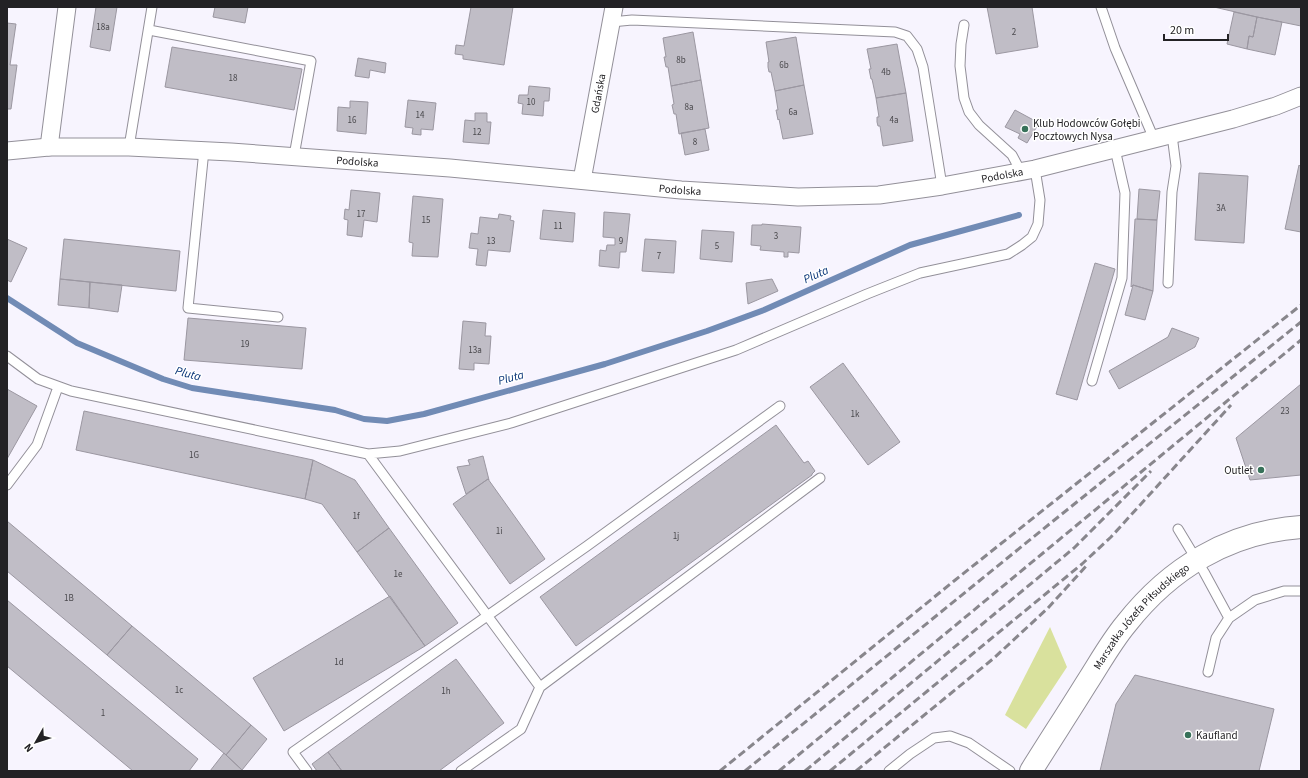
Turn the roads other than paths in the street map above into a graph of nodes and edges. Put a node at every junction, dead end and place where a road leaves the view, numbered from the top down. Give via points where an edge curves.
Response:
1 (67, 7) edge
2 (152, 7) edge
3 (1100, 7) edge
4 (613, 14) edge
5 (964, 25) dead end
6 (149, 30) junction
7 (1301, 96) edge
8 (1172, 135) junction
9 (1154, 139) junction
10 (49, 147) junction
11 (129, 147) junction
12 (204, 150) junction
13 (1115, 150) junction
14 (7, 151) edge
15 (294, 156) junction
16 (1028, 170) junction
17 (582, 180) junction
18 (942, 186) junction
19 (1168, 283) dead end
20 (278, 316) dead end
21 (7, 357) edge
22 (1092, 381) dead end
23 (58, 387) junction
24 (780, 406) dead end
25 (368, 454) junction
26 (820, 478) dead end
27 (7, 485) edge
28 (1301, 527) edge
29 (1178, 529) dead end
30 (1196, 559) junction
31 (1301, 591) edge
32 (487, 617) junction
33 (1229, 618) junction
34 (1208, 672) dead end
35 (540, 687) junction
36 (307, 771) edge
37 (461, 771) edge
38 (889, 771) edge
39 (1010, 771) edge
40 (1031, 771) edge

1 - 10 street
2 - 6 lane
3 - 9 lane
4 - 17 street, Gdańska
4 - 18 lane via 632,20 895,32 907,36 917,49 923,67
5 - 16 lane via 960,66 964,98 969,112 979,125
6 - 11 lane
6 - 15 lane via 312,60
7 - 8 street, Podolska via 1233,120
8 - 9 street, Podolska
8 - 19 lane via 1176,166 1172,192
9 - 13 street, Podolska
10 - 11 street, Podolska
10 - 14 street, Podolska
11 - 12 street, Podolska
12 - 15 street, Podolska
12 - 20 lane via 188,308
13 - 16 street, Podolska
13 - 22 lane via 1125,193 1122,278
15 - 17 street, Podolska
16 - 18 street, Podolska
16 - 25 lane via 1040,200 1038,224 1032,237 1008,254 920,273 736,350 511,423 400,451
17 - 18 street, Podolska via 681,190 798,197 879,195
21 - 23 lane via 38,379
23 - 25 lane
23 - 27 lane via 37,445
24 - 32 lane
25 - 32 lane
26 - 35 lane
28 - 30 main road, Marszałka Józefa Piłsudskiego via 1258,534
29 - 30 lane
30 - 33 lane
30 - 40 main road, Marszałka Józefa Piłsudskiego via 1159,588 1125,625
31 - 33 lane via 1284,591 1255,600
32 - 35 lane
32 - 36 lane via 293,752
33 - 34 lane via 1216,638
35 - 37 lane via 521,729
38 - 39 lane via 934,738 950,736 969,743

